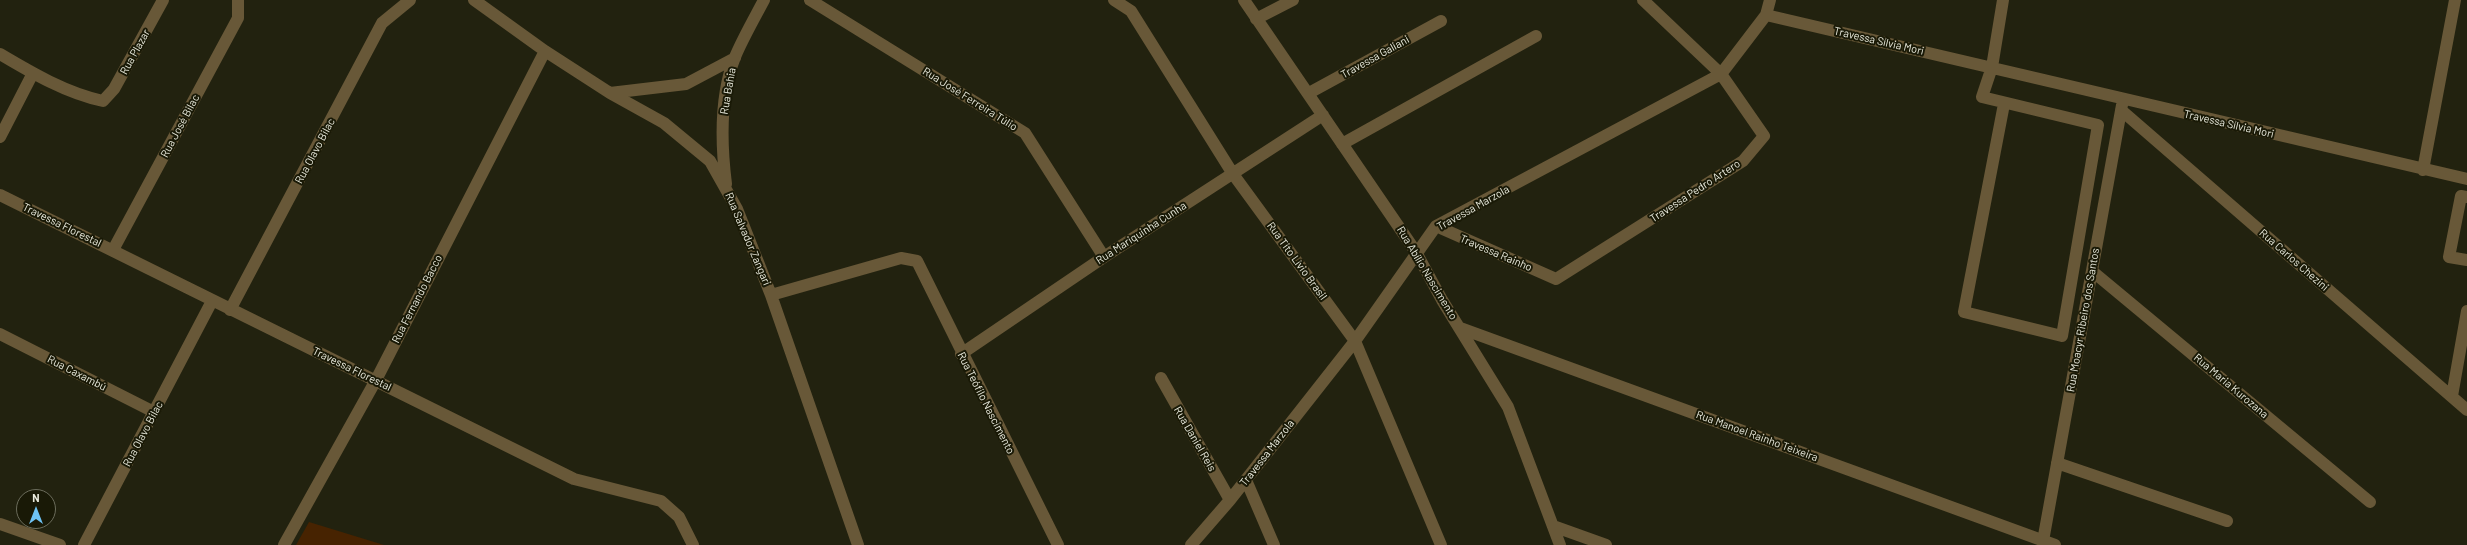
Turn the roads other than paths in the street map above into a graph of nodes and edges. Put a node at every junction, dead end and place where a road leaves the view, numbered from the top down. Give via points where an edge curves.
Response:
1 (163, 0) edge
2 (238, 0) edge
3 (410, 0) edge
4 (474, 0) edge
5 (764, 0) edge
6 (810, 0) edge
7 (1114, 0) edge
8 (1244, 0) edge
9 (1293, 0) edge
10 (1644, 0) edge
11 (1770, 0) edge
12 (2003, 0) edge
13 (2455, 0) edge
14 (1766, 15) junction
15 (1256, 19) junction
16 (1441, 21) dead end
17 (1536, 36) dead end
18 (545, 51) junction
19 (0, 54) edge
20 (735, 58) junction
21 (1992, 67) junction
22 (32, 73) junction
23 (1721, 74) junction
24 (610, 93) junction
25 (1309, 93) junction
26 (2004, 104) junction
27 (2122, 105) junction
28 (1323, 115) junction
29 (0, 134) edge
30 (1342, 144) junction
31 (2423, 170) junction
32 (1233, 174) junction
33 (2467, 179) edge
34 (727, 190) junction
35 (0, 195) edge
36 (2467, 197) edge
37 (1436, 226) junction
38 (113, 250) junction
39 (1416, 252) junction
40 (1104, 257) junction
41 (2467, 260) edge
42 (2092, 270) junction
43 (1556, 279) joint
44 (771, 295) junction
45 (212, 301) junction
46 (230, 310) junction
47 (2467, 311) edge
48 (1460, 328) junction
49 (0, 334) edge
50 (1355, 341) junction
51 (961, 354) junction
52 (1160, 378) dead end
53 (376, 380) junction
54 (2452, 396) junction
55 (2467, 410) edge
56 (154, 412) junction
57 (2057, 463) junction
58 (1246, 480) junction
59 (1230, 500) junction
60 (2370, 502) dead end
61 (2227, 521) dead end
62 (0, 524) edge
63 (1553, 526) junction
64 (2049, 543) edge
65 (60, 545) edge
66 (84, 545) edge
67 (284, 545) edge
68 (693, 545) edge
69 (858, 545) edge
70 (1058, 545) edge
71 (1191, 545) edge
72 (1274, 545) edge
73 (1441, 545) edge
74 (1560, 545) edge
75 (1606, 545) edge

1 - 22 street, Rua Plazar via 114,89 103,101 86,98
2 - 38 street, Rua José Bilac via 238,18
3 - 46 street, Rua Olavo Bilac via 382,23
4 - 18 street, Rua Salvador Zangari
5 - 20 street, Rua Bahia
6 - 40 street, Rua José Ferreira Túlio via 1025,133
7 - 32 street, Rua Tito Lívio Brasil via 1131,11
8 - 15 street, Rua Abílio Nascimento
9 - 15 street
10 - 23 street
11 - 14 street, Travessa Marzola
12 - 21 street
13 - 31 street
14 - 21 street, Travessa Sílvia Mori
14 - 23 street, Travessa Marzola
15 - 25 street, Rua Abílio Nascimento
16 - 25 street, Travessa Galiani
17 - 30 street
18 - 24 street, Rua Salvador Zangari
18 - 53 street, Rua Fernando Bacco
19 - 22 street
20 - 24 street via 686,84
20 - 34 street, Rua Bahia via 723,117 723,154
21 - 26 street via 1982,97
21 - 27 street, Travessa Sílvia Mori
22 - 29 street
23 - 37 street, Travessa Marzola
23 - 43 street, Travessa Pedro Artero via 1764,136 1743,160
24 - 34 street, Rua Salvador Zangari via 664,123 710,161
25 - 28 street, Rua Abílio Nascimento
26 - 26 street via 2098,125 2062,336 1964,312
27 - 31 street, Travessa Sílvia Mori
27 - 42 street, Rua Moacyr Ribeiro dos Santos
27 - 54 street, Rua Carlos Chezini
28 - 30 street, Rua Abílio Nascimento
28 - 32 street, Rua Mariquinha Cunha
30 - 39 street, Rua Abílio Nascimento
31 - 33 street, Travessa Sílvia Mori
32 - 40 street, Rua Mariquinha Cunha
32 - 50 street, Rua Tito Lívio Brasil
34 - 44 street, Rua Salvador Zangari
35 - 38 street, Travessa Florestal
36 - 41 street via 2461,196 2449,257
37 - 39 street, Travessa Marzola
37 - 43 street, Travessa Rainho
38 - 45 street, Travessa Florestal
39 - 48 street, Rua Abílio Nascimento
39 - 50 street, Travessa Marzola
40 - 51 street, Rua Mariquinha Cunha
42 - 57 street, Rua Moacyr Ribeiro dos Santos
42 - 60 street, Rua Maria Kurozana
44 - 51 street, Rua Teófilo Nascimento via 901,258 909,258 917,261
44 - 69 street, Rua Salvador Zangari
45 - 46 street, Travessa Florestal
45 - 56 street, Rua Olavo Bilac
46 - 53 street, Travessa Florestal
47 - 54 street
48 - 63 street, Rua Abílio Nascimento via 1508,407
48 - 64 street, Rua Manoel Rainho Teixeira
49 - 56 street, Rua Caxambú
50 - 58 street, Travessa Marzola
50 - 73 street, Rua Tito Lívio Brasil
51 - 70 street, Rua Teófilo Nascimento
52 - 59 street, Rua Daniel Reis
53 - 67 street, Rua Fernando Bacco
53 - 68 street, Travessa Florestal via 574,479 661,501 679,517
54 - 55 street, Rua Carlos Chezini
56 - 66 street, Rua Olavo Bilac
57 - 61 street
57 - 64 street, Rua Moacyr Ribeiro dos Santos
58 - 59 street, Travessa Marzola
58 - 72 street
59 - 71 street, Travessa Marzola
62 - 65 street
63 - 74 street, Rua Abílio Nascimento
63 - 75 street

